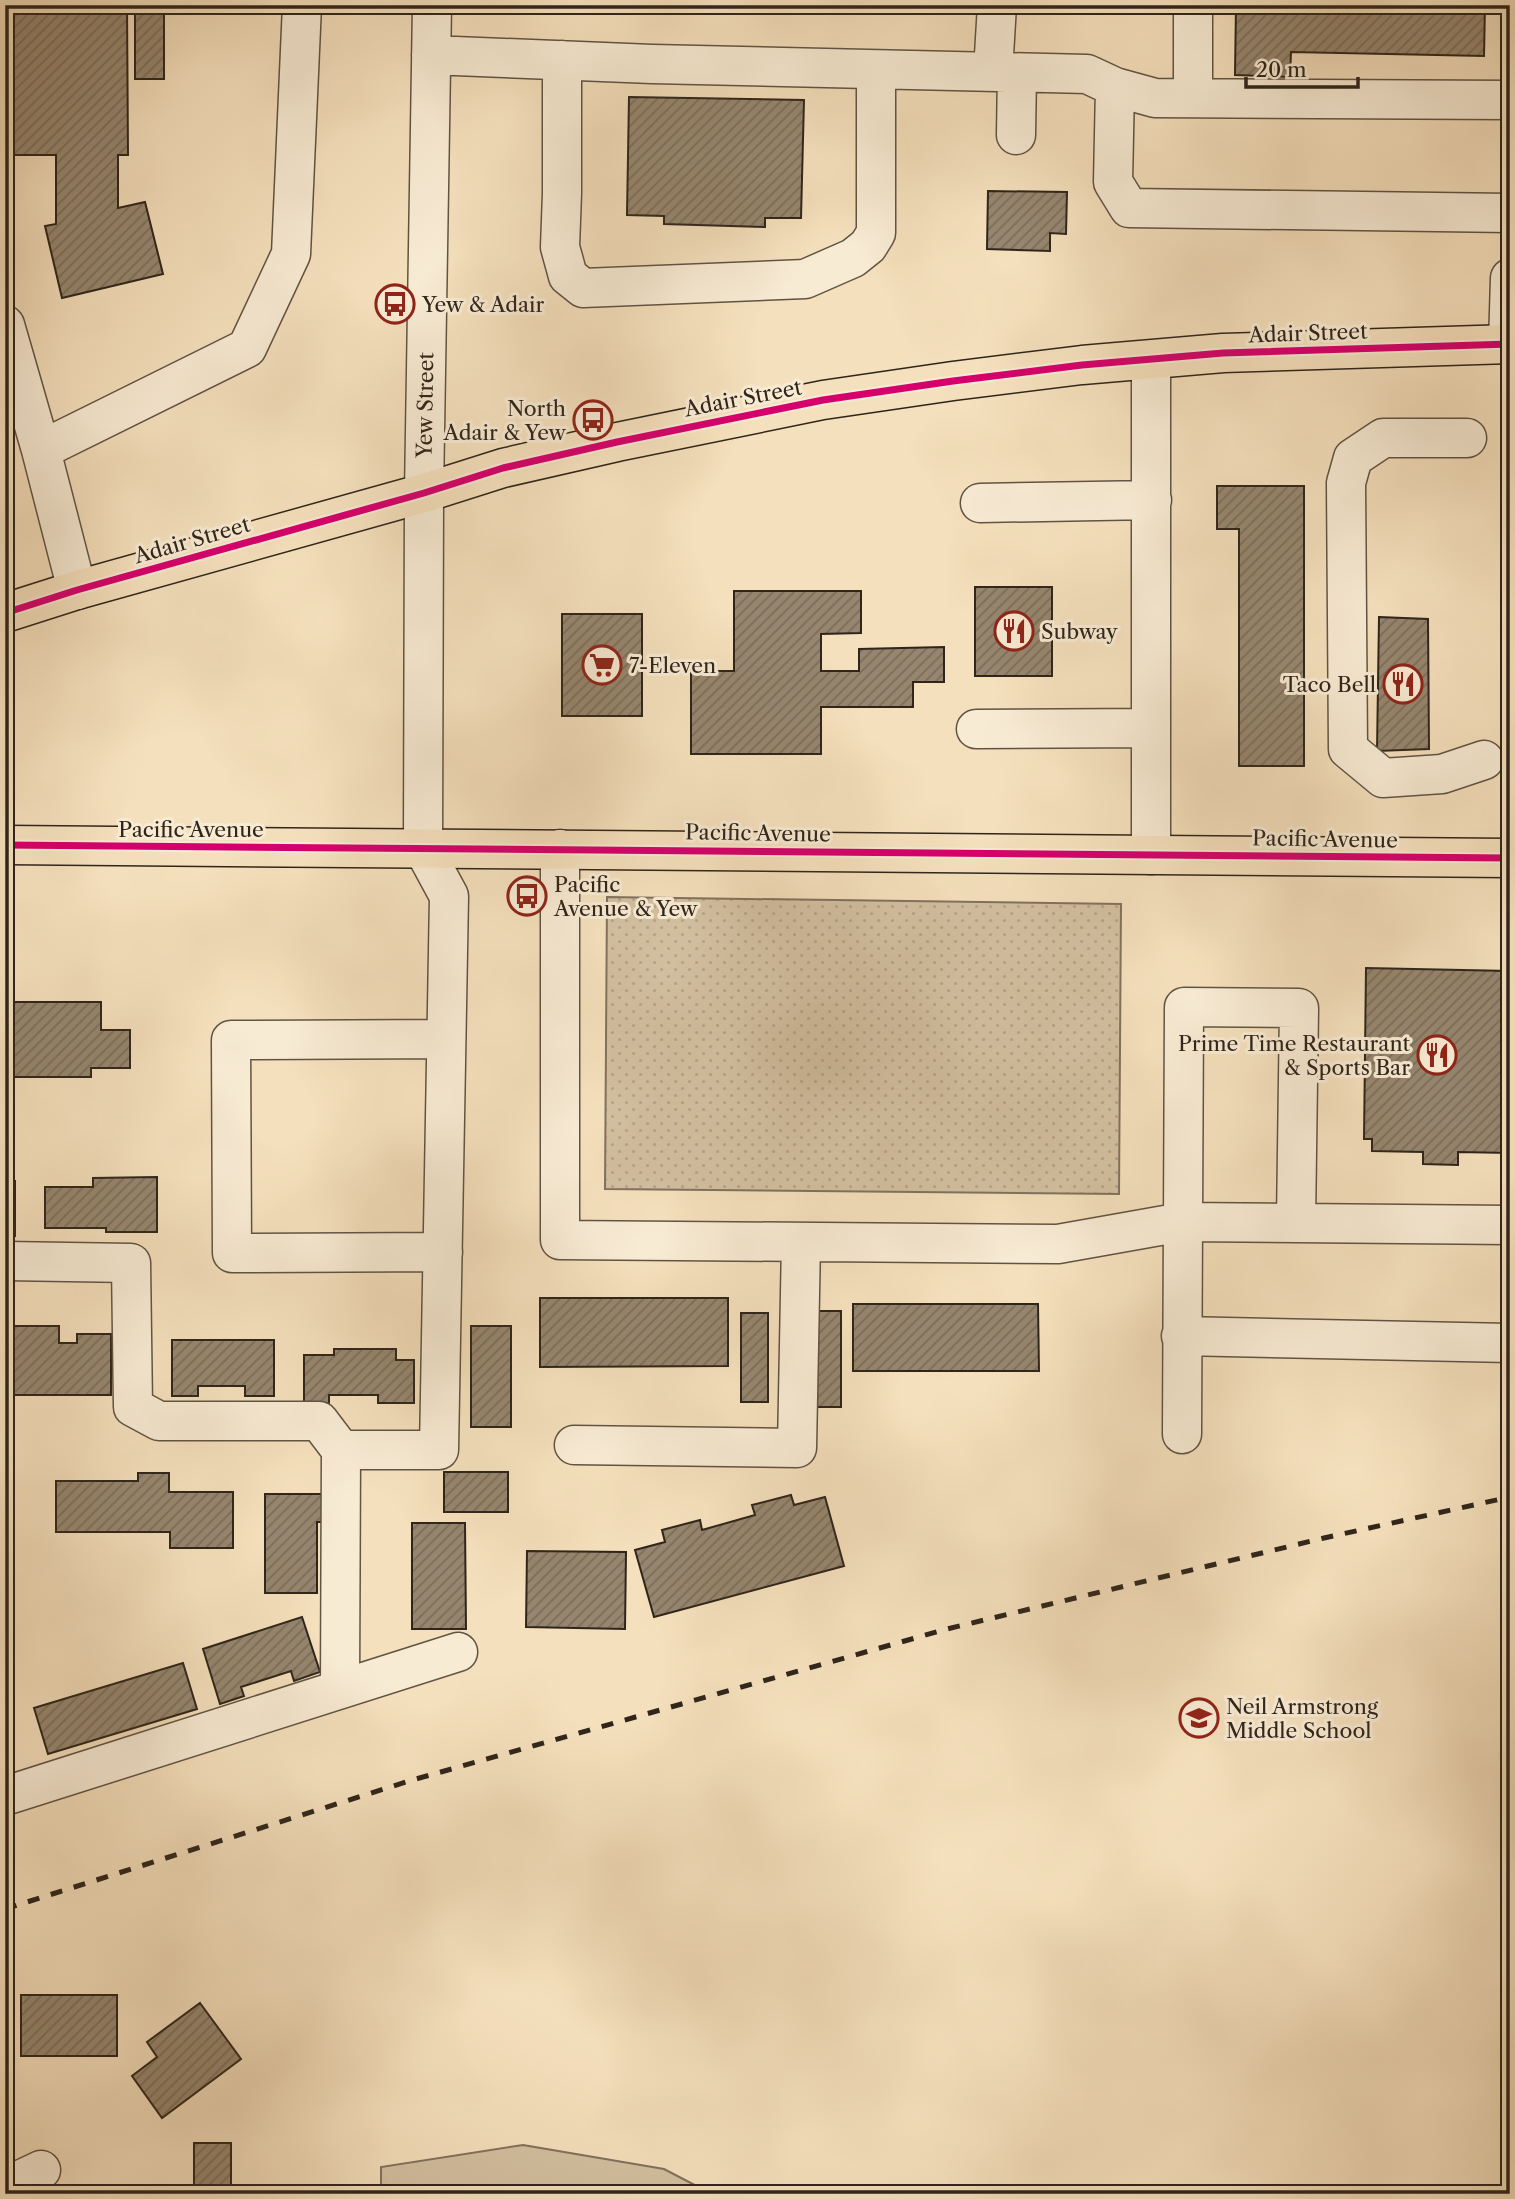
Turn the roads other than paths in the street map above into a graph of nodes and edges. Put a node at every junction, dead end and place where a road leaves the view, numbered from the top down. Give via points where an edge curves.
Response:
1 (302, 5) edge
2 (432, 5) edge
3 (997, 5) edge
4 (1193, 5) edge
5 (431, 55) junction
6 (562, 61) junction
7 (876, 71) junction
8 (1005, 73) junction
9 (1115, 87) junction
10 (1192, 98) junction
11 (1510, 100) edge
12 (1016, 135) dead end
13 (1510, 212) edge
14 (1510, 278) edge
15 (1509, 344) edge
16 (9, 350) edge
17 (1151, 360) junction
18 (1467, 438) dead end
19 (41, 450) junction
20 (424, 493) junction
21 (1152, 500) junction
22 (981, 503) dead end
23 (76, 590) junction
24 (5, 613) edge
25 (1151, 727) junction
26 (976, 729) dead end
27 (1484, 760) dead end
28 (5, 845) edge
29 (423, 848) junction
30 (560, 849) junction
31 (1151, 855) junction
32 (1510, 858) edge
33 (446, 1039) junction
34 (1182, 1222) junction
35 (1296, 1223) junction
36 (1510, 1225) edge
37 (801, 1242) junction
38 (443, 1252) junction
39 (5, 1261) edge
40 (1181, 1336) junction
41 (1510, 1343) edge
42 (1182, 1434) dead end
43 (574, 1445) dead end
44 (341, 1450) junction
45 (458, 1652) dead end
46 (340, 1689) junction
47 (5, 1796) edge
48 (41, 2171) dead end
49 (5, 2187) edge

1 - 19 street via 291,254 247,348
2 - 5 street, Yew Street
3 - 8 street
4 - 10 street
5 - 6 street
5 - 20 street, Yew Street
6 - 7 street
6 - 7 street via 560,247 568,276 583,288 805,279 853,258 876,233
7 - 8 street
8 - 9 street via 1087,74
8 - 12 street
9 - 10 street via 1155,98
9 - 13 street via 1113,183 1129,208
10 - 11 street
14 - 15 street
15 - 17 highway, Adair Street via 1223,353
16 - 19 street
17 - 20 highway, Adair Street via 823,400 503,468
17 - 21 street
18 - 27 street via 1382,438 1353,458 1346,483 1348,749 1383,778 1442,774
19 - 23 street
20 - 23 highway, Adair Street
20 - 29 street, Yew Street
21 - 22 street
21 - 25 street
23 - 24 highway, Adair Street
25 - 26 street
25 - 31 street
28 - 29 highway, Pacific Avenue
29 - 30 highway, Pacific Avenue
29 - 33 street via 449,896
30 - 31 highway, Pacific Avenue
30 - 37 street via 560,1240
31 - 32 highway, Pacific Avenue
33 - 38 street
33 - 38 street via 231,1040 232,1253
34 - 35 street
34 - 35 street via 1184,1007 1196,1007 1298,1009
34 - 37 street via 1058,1244
34 - 40 street
35 - 36 street
37 - 43 street via 797,1448
38 - 44 street via 439,1450
39 - 44 street via 131,1263 133,1407 159,1422 319,1422
40 - 41 street
40 - 42 street
44 - 46 street
45 - 46 street
46 - 47 street
48 - 49 street

